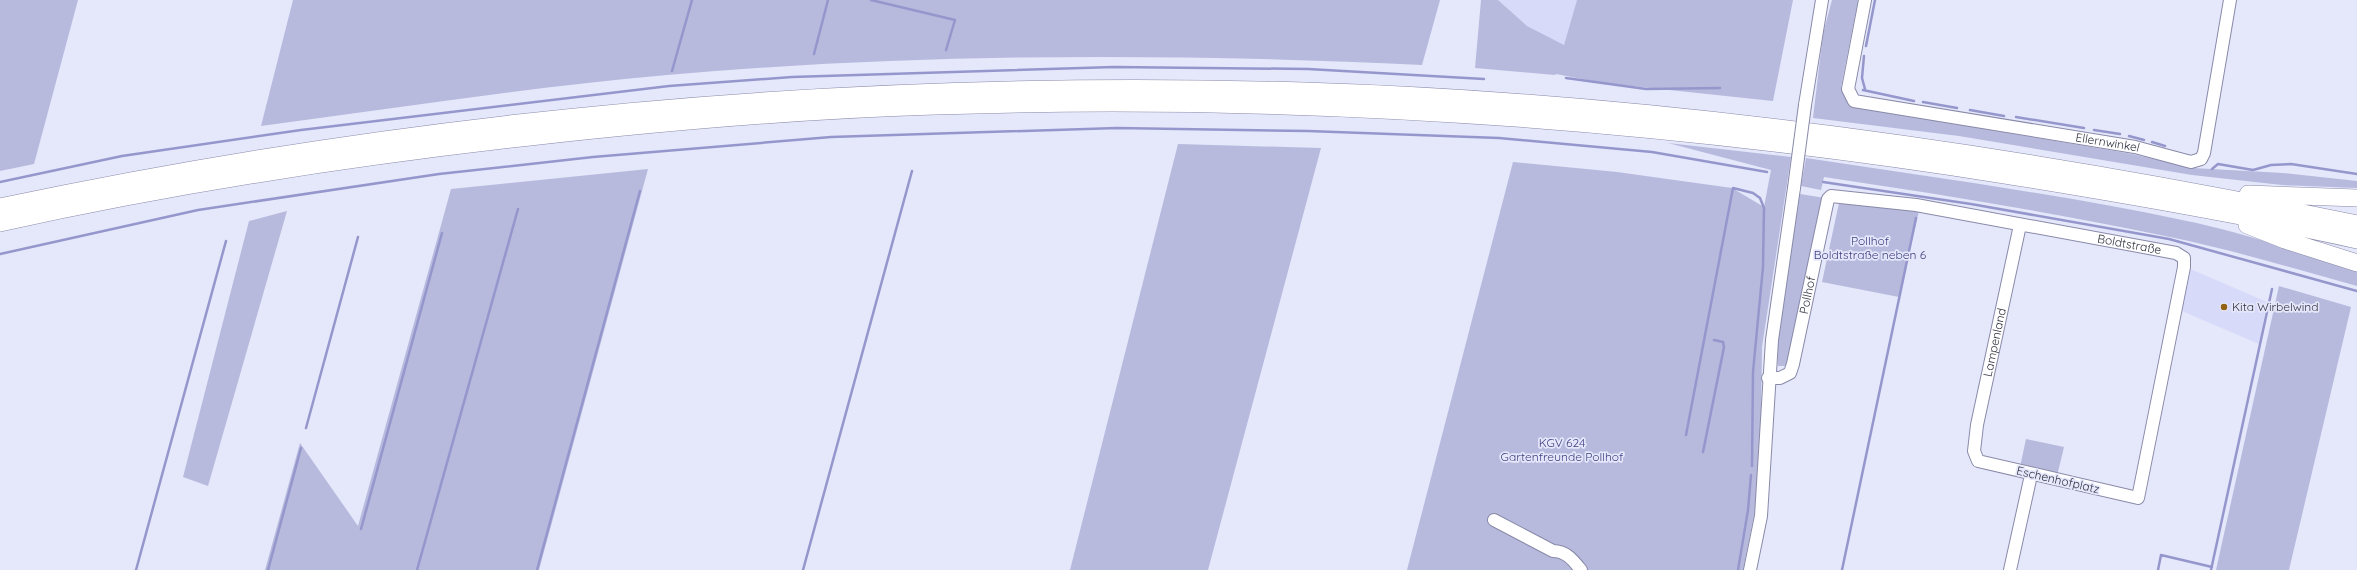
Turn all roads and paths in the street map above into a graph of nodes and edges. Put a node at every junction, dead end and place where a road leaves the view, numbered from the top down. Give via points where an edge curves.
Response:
1 (1822, 0) edge
2 (1865, 0) edge
3 (2230, 0) edge
4 (1831, 196) joint
5 (2357, 198) edge
6 (2207, 201) junction
7 (0, 208) edge
8 (0, 223) edge
9 (2357, 224) edge
10 (2020, 225) junction
11 (2357, 240) edge
12 (2357, 263) edge
13 (1768, 378) junction
14 (1978, 461) joint
15 (2031, 475) junction
16 (2138, 498) joint
17 (1494, 520) dead end
18 (1581, 570) edge
19 (1750, 570) edge
20 (2010, 570) edge

1 - 13 street, bridge via 1780,279
2 - 3 street, Ellernwinkel via 1848,89 1854,101 2135,147 2191,162 2204,153
4 - 10 street, Boldtstraße via 1916,205
4 - 13 street, Pollhof via 1828,199 1792,368 1790,373 1780,378
5 - 6 highway via 2309,195
6 - 7 highway via 1929,147 1672,116 1526,103 1309,91 1054,88 812,97 578,116 344,145 175,173
6 - 8 highway via 1655,130 1524,118 1310,106 1044,103 931,106 706,120 432,148 261,173
6 - 9 highway
6 - 11 highway
6 - 12 highway via 2285,240
10 - 14 street, Lampenland via 1977,425 1974,451
10 - 16 street, Boldtstraße via 2176,253 2184,258
13 - 19 street via 1761,516
14 - 15 street, Eschenhofplatz
15 - 16 street, Eschenhofplatz
15 - 20 street
17 - 18 street via 1553,551 1561,551

